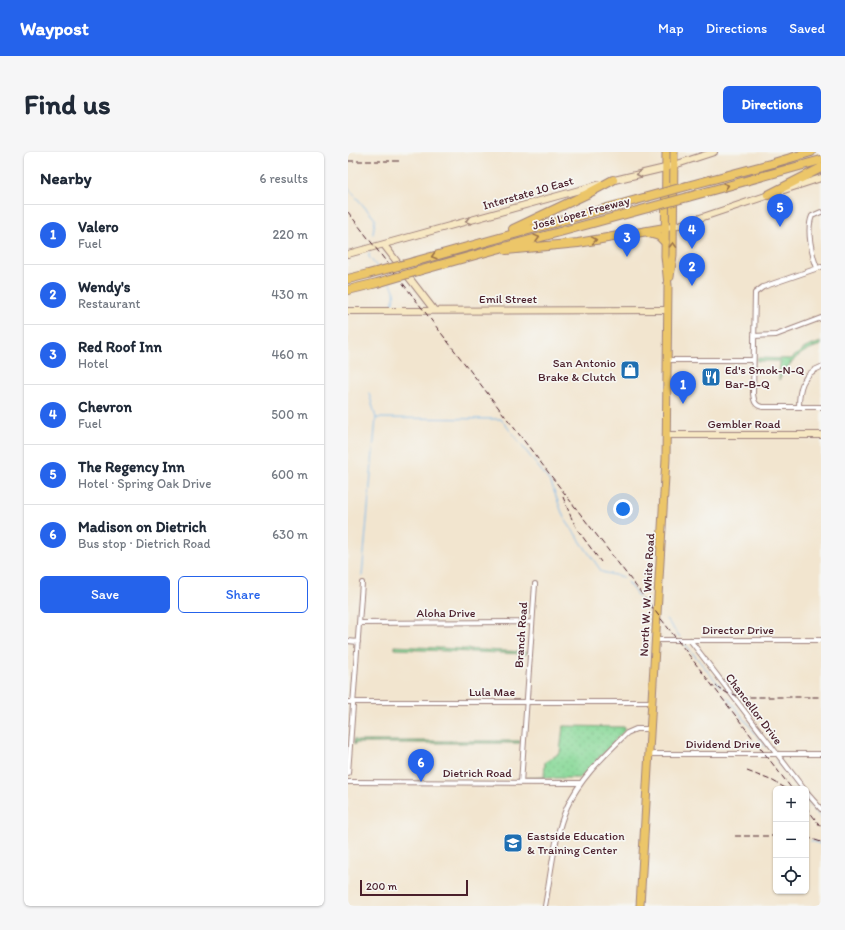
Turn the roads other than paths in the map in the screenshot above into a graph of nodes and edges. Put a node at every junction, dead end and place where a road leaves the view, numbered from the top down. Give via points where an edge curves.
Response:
1 (666, 152) edge
2 (674, 152) edge
3 (714, 152) edge
4 (811, 152) edge
5 (821, 160) edge
6 (674, 165) junction
7 (666, 168) junction
8 (821, 168) edge
9 (821, 178) edge
10 (613, 180) junction
11 (768, 195) junction
12 (821, 212) edge
13 (673, 227) junction
14 (665, 228) junction
15 (646, 232) junction
16 (485, 241) junction
17 (665, 242) junction
18 (384, 245) junction
19 (486, 252) junction
20 (348, 254) edge
21 (819, 268) edge
22 (348, 279) edge
23 (668, 285) junction
24 (348, 290) edge
25 (425, 299) junction
26 (419, 310) junction
27 (434, 310) junction
28 (668, 310) junction
29 (348, 311) edge
30 (821, 318) edge
31 (754, 336) junction
32 (668, 360) junction
33 (753, 360) junction
34 (821, 367) edge
35 (799, 407) junction
36 (821, 407) edge
37 (666, 435) junction
38 (821, 435) edge
39 (362, 583) dead end
40 (535, 584) dead end
41 (532, 622) junction
42 (359, 623) junction
43 (655, 640) junction
44 (690, 640) junction
45 (821, 640) edge
46 (348, 642) edge
47 (358, 642) junction
48 (348, 702) edge
49 (353, 702) junction
50 (526, 702) junction
51 (652, 702) junction
52 (650, 729) junction
53 (648, 754) junction
54 (776, 754) junction
55 (821, 754) edge
56 (348, 774) edge
57 (348, 782) edge
58 (521, 783) junction
59 (581, 783) junction
60 (802, 786) edge
61 (809, 795) edge
62 (821, 809) edge
63 (545, 906) edge
64 (640, 906) edge

1 - 7 main road, North W. W. White Road
2 - 6 main road, North W. W. White Road
3 - 6 main road, Interstate 10 East
4 - 16 highway, José López Freeway, bridge
19 -> 5 highway, José López Freeway, bridge
6 - 7 main road, Interstate 10 East
6 - 13 main road, North W. W. White Road
7 -> 10 main road, Interstate 10 East
7 - 14 main road, North W. W. White Road
8 - 11 highway
9 - 11 main road
10 - 16 highway via 524,225
10 -> 18 main road, Interstate 10 East
11 - 13 main road
12 - 21 street via 812,216 811,221 811,248
13 - 14 main road
23 -> 13 main road, North W. W. White Road via 672,268
14 - 15 highway
14 - 17 main road, North W. W. White Road
15 - 17 highway via 659,236
19 -> 15 highway via 578,243
16 -> 22 highway, José López Freeway, bridge
17 - 23 main road, North W. W. White Road
18 - 20 main road, Interstate 10 East
18 - 25 main road
19 - 24 highway, José López Freeway, bridge
21 - 31 street via 762,287 755,293
23 - 28 main road, North W. W. White Road
25 - 26 main road via 424,307
25 - 27 main road
26 - 27 main road, Emil Street
26 - 29 main road, Emil Street
27 - 28 main road, Emil Street
28 - 32 main road, North W. W. White Road
30 - 31 street via 776,335
31 - 33 street
32 - 33 street
32 - 37 main road, North W. W. White Road
33 - 35 street via 756,404 763,407
34 - 35 street via 809,374 802,384 799,391
35 - 36 street
37 - 38 main road, Gembler Road
37 - 43 main road, North W. W. White Road
39 - 42 street
40 - 41 street, Branch Road
41 - 42 street, Aloha Drive
41 - 50 street, Branch Road
42 - 47 street
43 - 44 street, Director Drive
43 - 51 main road, North W. W. White Road
44 - 45 street, Director Drive
44 - 54 street, Chancellor Drive
46 - 47 street
47 - 49 street
48 - 49 street, Lula Mae
49 - 50 street, Lula Mae
49 - 56 street
50 - 51 street, Lula Mae
50 - 58 street, Branch Road
51 - 52 main road, North W. W. White Road
52 - 53 main road, North W. W. White Road
52 - 59 street via 636,729 627,733
53 - 54 street, Dividend Drive
53 - 64 main road, North W. W. White Road
54 - 55 street, Dividend Drive
54 - 60 street, Chancellor Drive
57 - 58 street, Dietrich Road
58 - 59 street, Dietrich Road
59 - 63 street via 561,822
61 - 62 street

